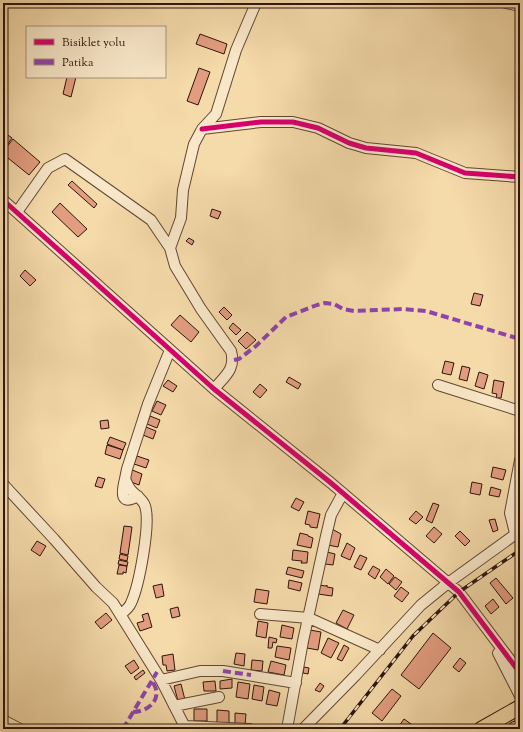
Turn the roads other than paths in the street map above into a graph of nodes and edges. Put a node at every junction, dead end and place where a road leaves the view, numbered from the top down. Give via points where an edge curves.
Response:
1 (256, 3) edge
2 (506, 3) edge
3 (520, 6) edge
4 (202, 129) junction
5 (520, 177) edge
6 (3, 200) edge
7 (17, 212) junction
8 (170, 248) junction
9 (170, 350) junction
10 (438, 385) dead end
11 (214, 389) junction
12 (520, 411) edge
13 (520, 460) edge
14 (3, 484) edge
15 (343, 494) junction
16 (518, 532) edge
17 (448, 583) junction
18 (121, 614) junction
19 (260, 614) dead end
20 (309, 618) junction
21 (487, 631) junction
22 (380, 650) junction
23 (520, 674) edge
24 (161, 680) junction
25 (296, 683) junction
26 (520, 696) edge
27 (219, 697) dead end
28 (174, 706) junction
29 (520, 707) edge
30 (3, 720) edge
31 (520, 727) edge
32 (186, 728) edge
33 (20, 729) edge
34 (250, 729) edge
35 (287, 729) edge
36 (303, 729) edge
37 (481, 729) edge
38 (515, 729) edge

1 - 4 street via 236,50 216,114
2 - 3 street
4 - 5 street via 261,122 292,122 318,128 366,148 416,153 465,173
4 - 8 street via 194,144 183,190 181,218
6 - 7 street
7 - 8 street via 48,168 65,159 151,220
7 - 9 street
8 - 11 street via 175,266 201,309 232,351 233,366
9 - 11 street
9 - 18 street via 148,404 125,479 146,507 146,519 138,583 131,604
10 - 12 street
11 - 15 street
13 - 16 street via 510,513
14 - 18 street
15 - 17 street
15 - 20 street via 331,515
16 - 17 street
17 - 21 street via 459,592
17 - 22 street via 422,605
18 - 24 street
19 - 20 street
20 - 22 street
20 - 25 street
21 - 23 street
21 - 26 street
22 - 36 street
24 - 25 street via 200,671 223,671
24 - 28 street
25 - 35 street
27 - 28 street
28 - 32 street
29 - 37 highway
30 - 33 street
31 - 38 highway
32 - 34 street

